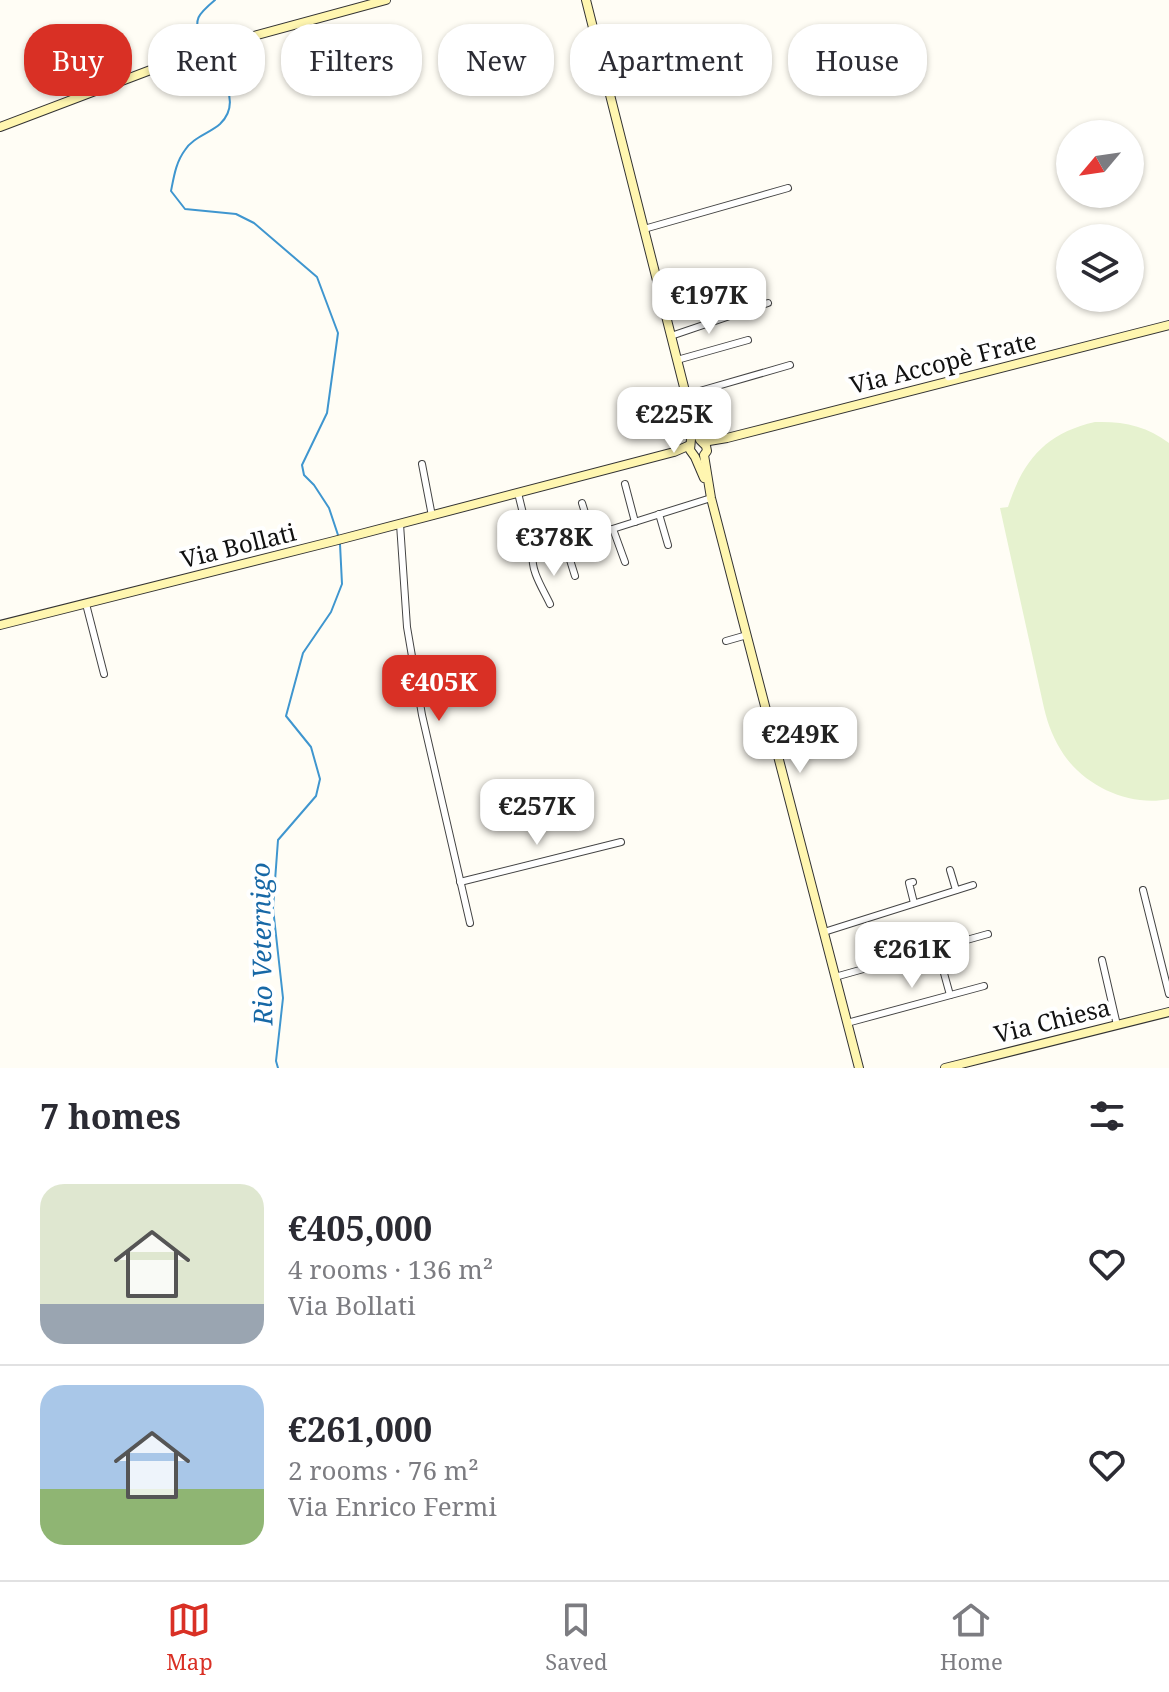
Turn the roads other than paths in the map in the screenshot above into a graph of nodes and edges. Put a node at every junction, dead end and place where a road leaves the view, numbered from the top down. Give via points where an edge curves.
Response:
1 (386, 0) edge
2 (586, 0) edge
3 (0, 127) edge
4 (788, 188) dead end
5 (644, 229) junction
6 (768, 303) dead end
7 (1169, 325) edge
8 (671, 336) junction
9 (748, 340) dead end
10 (677, 360) junction
11 (790, 365) dead end
12 (686, 395) junction
13 (698, 448) junction
14 (422, 464) dead end
15 (625, 484) dead end
16 (518, 493) junction
17 (710, 494) junction
18 (582, 503) dead end
19 (659, 514) junction
20 (432, 516) junction
21 (635, 522) junction
22 (400, 524) junction
23 (613, 529) junction
24 (592, 535) junction
25 (565, 544) junction
26 (668, 545) dead end
27 (533, 554) junction
28 (625, 562) dead end
29 (575, 576) dead end
30 (86, 604) junction
31 (550, 604) dead end
32 (0, 625) edge
33 (747, 635) junction
34 (726, 641) dead end
35 (104, 674) dead end
36 (621, 842) dead end
37 (950, 870) dead end
38 (460, 882) junction
39 (913, 882) dead end
40 (973, 885) dead end
41 (956, 890) junction
42 (1143, 890) dead end
43 (914, 903) junction
44 (470, 923) dead end
45 (824, 932) junction
46 (988, 934) dead end
47 (937, 948) junction
48 (1102, 960) dead end
49 (835, 977) junction
50 (984, 986) dead end
51 (1169, 994) edge
52 (950, 995) junction
53 (1169, 1012) edge
54 (847, 1023) junction
55 (1117, 1025) junction
56 (859, 1068) edge
57 (945, 1068) edge

1 - 3 main road via 202,50
2 - 5 main road
4 - 5 street
5 - 8 main road
6 - 8 street
7 - 13 main road, Via Accopè Frate
8 - 10 main road
9 - 10 street
10 - 12 main road
11 - 12 street
12 - 13 main road
13 - 16 main road, Via Bollati
13 - 17 main road
14 - 20 street
15 - 21 street
16 - 20 main road, Via Bollati
16 - 27 street
17 - 19 street
17 - 33 main road
18 - 24 street
19 - 21 street
19 - 26 street
20 - 22 main road, Via Bollati
21 - 23 street
22 - 30 main road, Via Bollati
22 - 38 street via 407,627
23 - 24 street
23 - 28 street
24 - 25 street
25 - 27 street
25 - 29 street
27 - 31 street
30 - 32 main road, Via Bollati
30 - 35 street
33 - 34 street
33 - 45 main road
36 - 38 street
37 - 41 street
38 - 44 street
39 - 43 street via 909,883
40 - 41 street
41 - 43 street
42 - 51 street
43 - 45 street
45 - 49 main road
46 - 47 street
47 - 49 street
47 - 52 street
48 - 55 street
49 - 54 main road
50 - 52 street
52 - 54 street
53 - 55 main road, Via Chiesa
54 - 56 main road
55 - 57 main road, Via Chiesa

